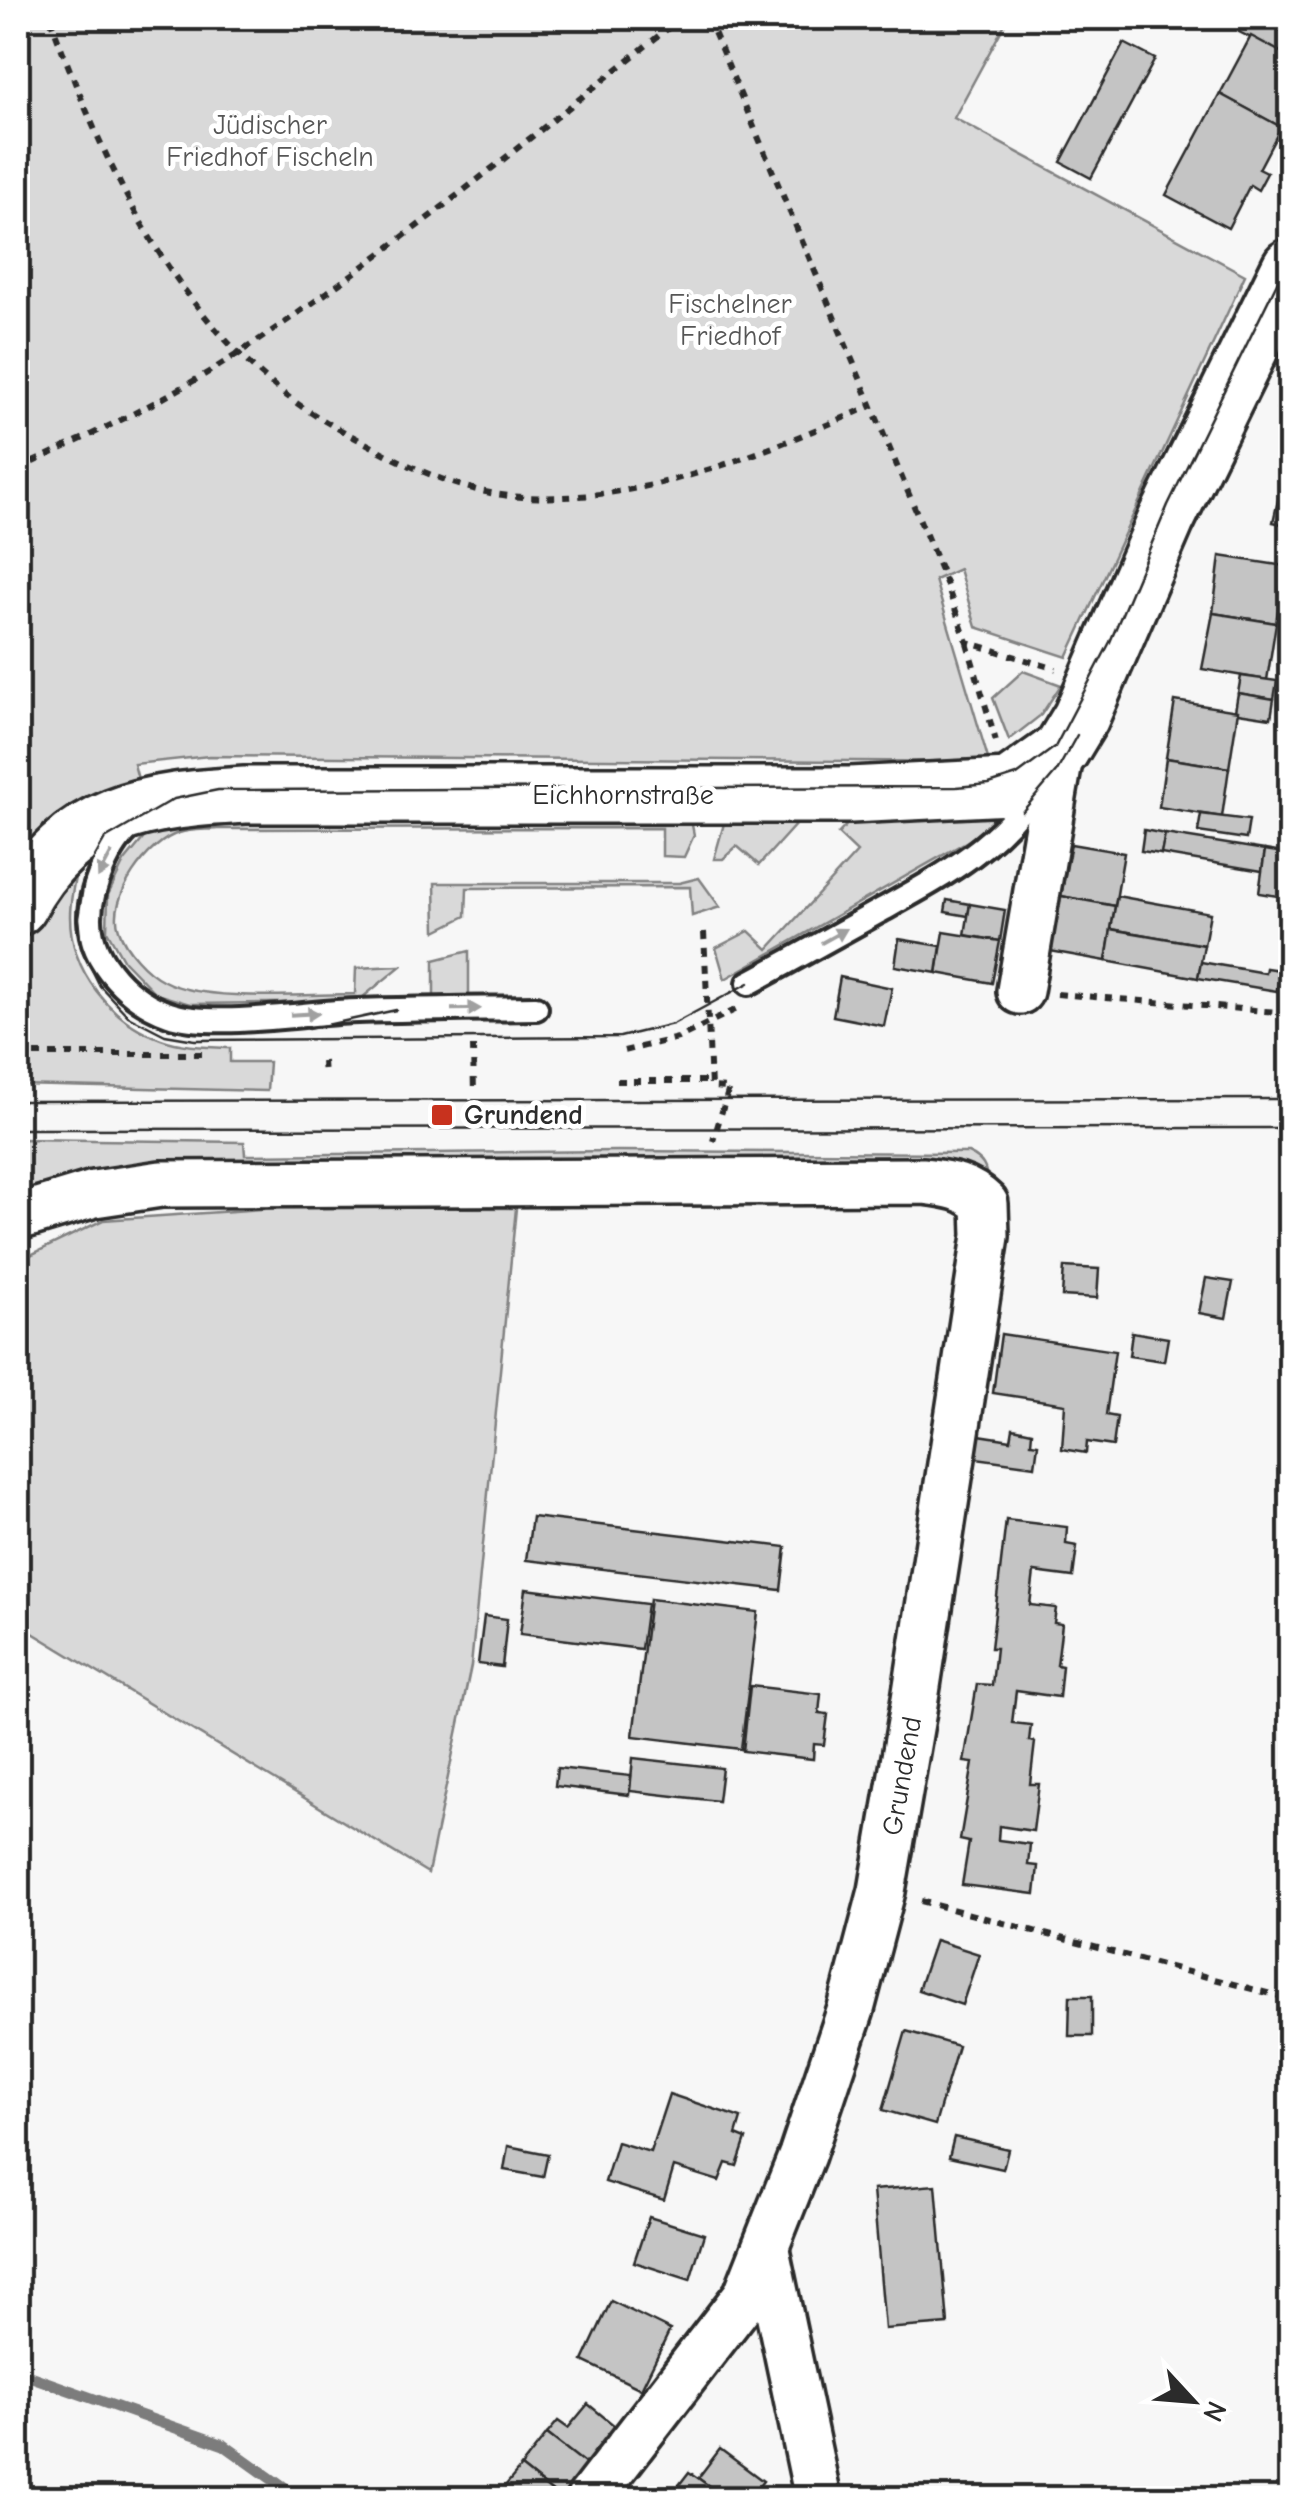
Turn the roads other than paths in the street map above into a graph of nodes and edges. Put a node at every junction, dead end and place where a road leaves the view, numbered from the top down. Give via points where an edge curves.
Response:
1 (1290, 267) edge
2 (1060, 750) junction
3 (174, 799) junction
4 (18, 907) edge
5 (749, 983) dead end
6 (1020, 991) road end
7 (536, 1008) dead end
8 (18, 1217) edge
9 (766, 2250) junction
10 (590, 2498) edge
11 (818, 2498) edge

1 - 2 street
2 - 3 street, Eichhornstraße via 1008,788
5 -> 2 lane via 987,846 1022,812
2 - 6 street
3 - 4 street, Eichhornstraße via 123,810 86,828 50,860
3 -> 7 lane via 128,829 92,903 98,954 146,1003 172,1016 213,1020
8 - 9 street, Grundend via 94,1194 161,1184 924,1181 973,1192 986,1204 916,1700 882,1891 851,2009
9 - 10 street, Grundend via 746,2296
9 - 11 street

